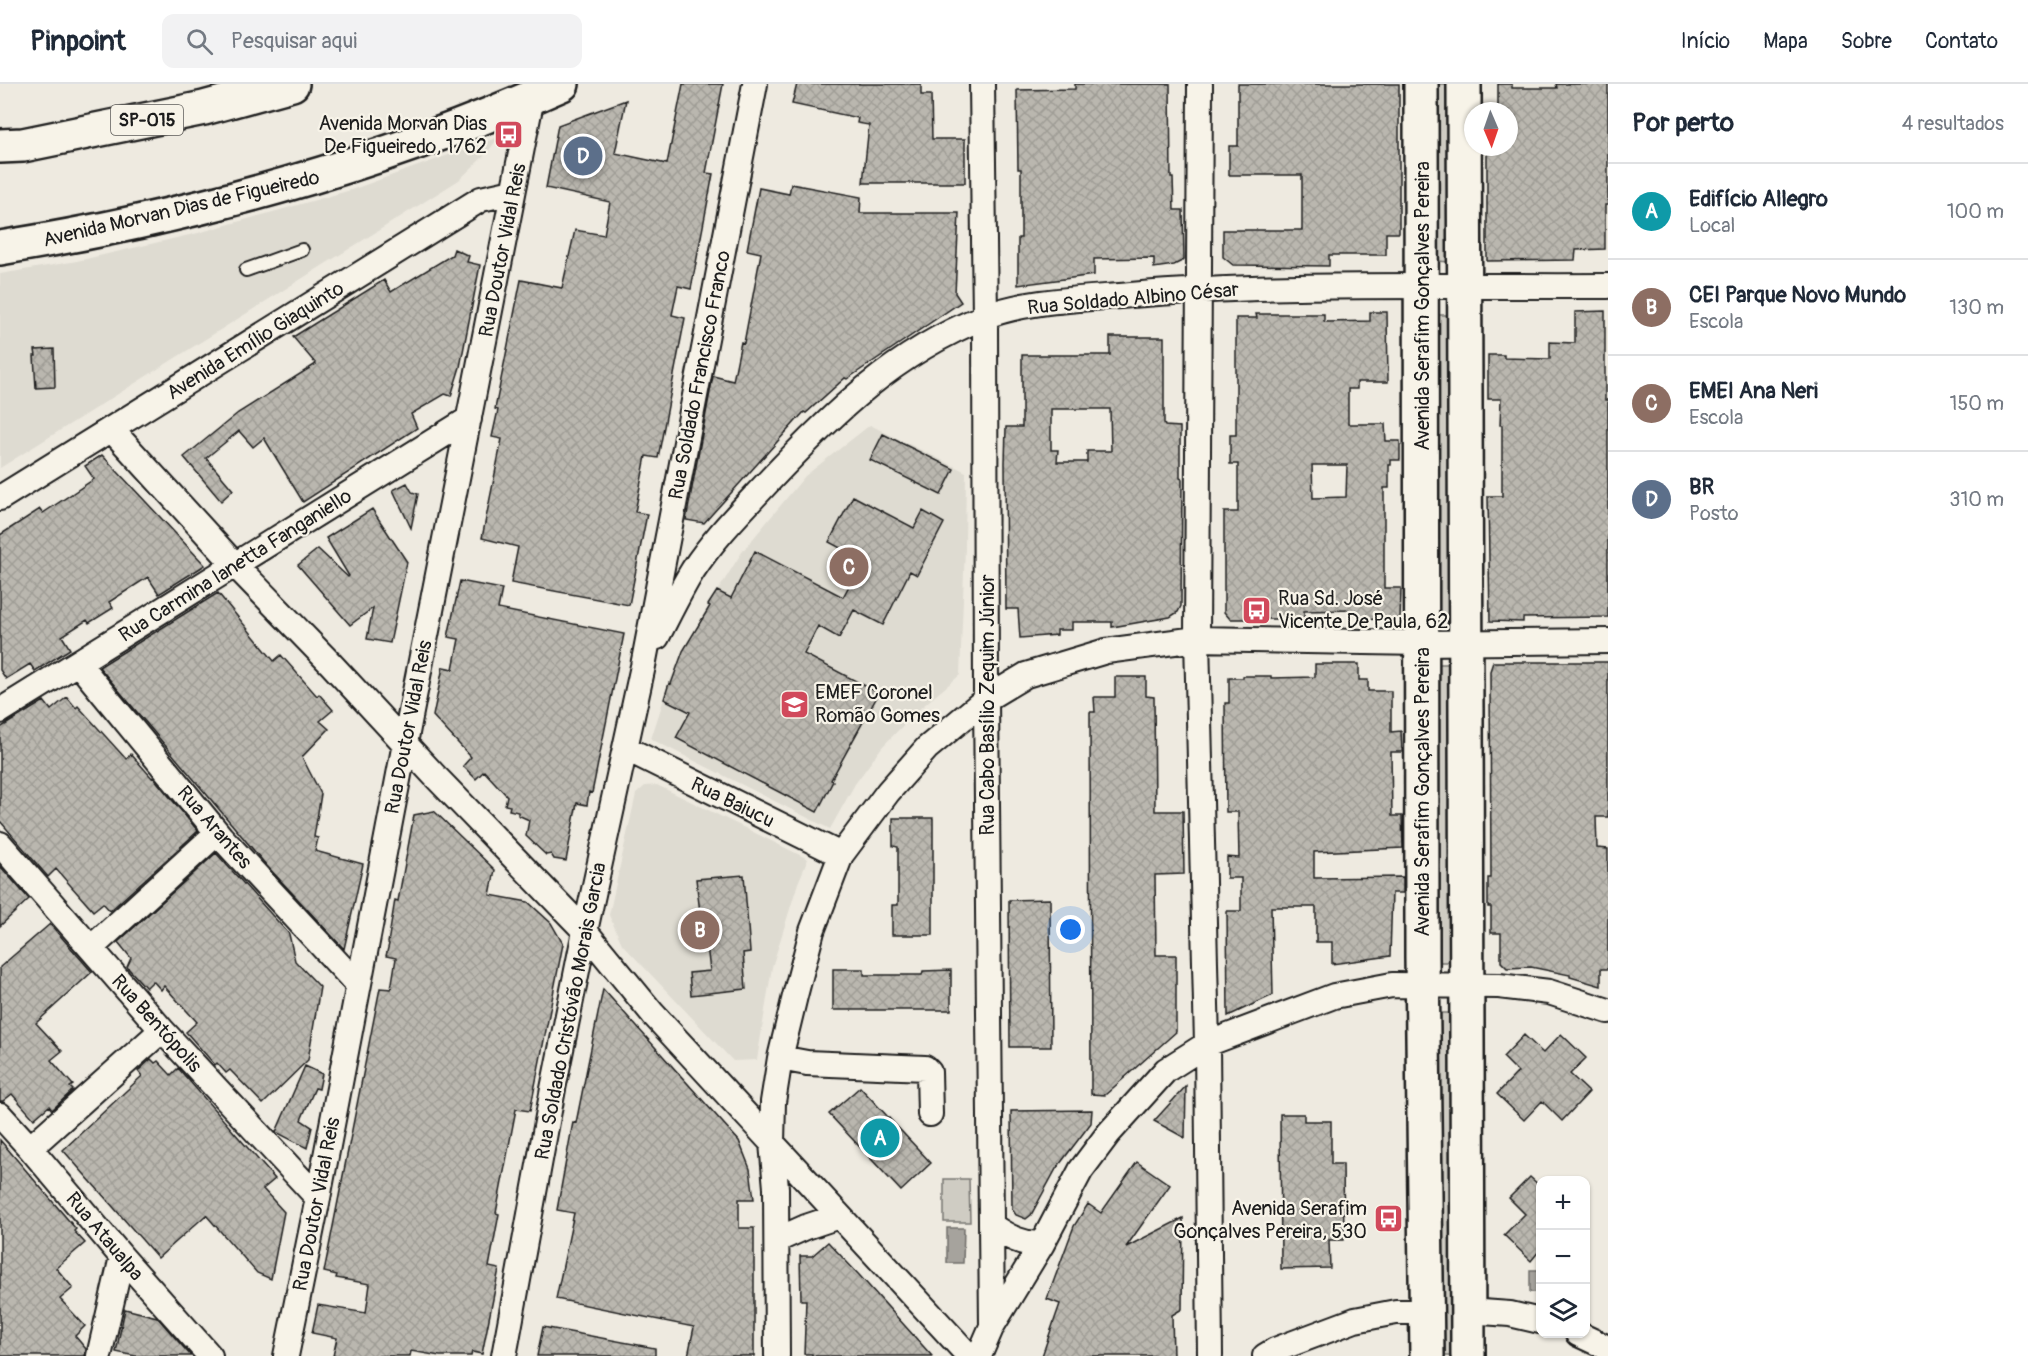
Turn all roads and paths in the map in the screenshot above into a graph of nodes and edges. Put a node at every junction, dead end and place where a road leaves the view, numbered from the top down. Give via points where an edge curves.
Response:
1 (292, 84) edge
2 (562, 84) edge
3 (755, 84) edge
4 (982, 84) edge
5 (1200, 84) edge
6 (1421, 84) edge
7 (1464, 84) edge
8 (532, 97) junction
9 (0, 146) edge
10 (513, 192) junction
11 (0, 248) edge
12 (302, 250) dead end
13 (246, 270) dead end
14 (1422, 286) junction
15 (1608, 286) edge
16 (1465, 287) junction
17 (1200, 289) junction
18 (986, 317) junction
19 (469, 418) junction
20 (111, 429) junction
21 (0, 498) edge
22 (236, 566) junction
23 (1197, 639) junction
24 (1608, 641) edge
25 (1422, 642) junction
26 (1465, 642) junction
27 (78, 663) junction
28 (643, 666) junction
29 (986, 699) junction
30 (0, 711) edge
31 (405, 744) junction
32 (625, 748) junction
33 (217, 833) junction
34 (0, 844) edge
35 (841, 855) junction
36 (585, 931) junction
37 (91, 948) junction
38 (1423, 984) junction
39 (1466, 984) junction
40 (358, 985) junction
41 (1608, 1011) edge
42 (162, 1030) junction
43 (1207, 1044) junction
44 (780, 1058) junction
45 (930, 1114) dead end
46 (0, 1115) edge
47 (772, 1143) junction
48 (30, 1148) junction
49 (318, 1198) junction
50 (839, 1216) junction
51 (992, 1226) junction
52 (777, 1240) junction
53 (1042, 1244) junction
54 (122, 1257) junction
55 (1468, 1311) junction
56 (1426, 1312) junction
57 (1536, 1321) edge
58 (992, 1326) junction
59 (1587, 1338) edge
60 (1608, 1348) edge
61 (99, 1356) edge
62 (210, 1356) edge
63 (286, 1356) edge
64 (504, 1356) edge
65 (777, 1356) edge
66 (969, 1356) edge
67 (979, 1356) edge
68 (1210, 1356) edge
69 (1265, 1356) edge
70 (1427, 1356) edge
71 (1468, 1356) edge

1 - 9 main road, SP-015 via 204,108 24,145
2 - 8 main road, Avenida Morvan Dias de Figueiredo
3 - 28 street, Rua Soldado Francisco Franco
4 - 18 street, Rua Cabo Basílio Zequim Júnior
5 - 17 street
6 - 14 main road, Avenida Serafim Gonçalves Pereira
7 - 16 main road
8 - 10 street, Rua Doutor Vidal Reis
8 - 11 main road, Avenida Morvan Dias de Figueiredo via 337,171 227,202 70,237
10 - 19 street, Rua Doutor Vidal Reis
10 - 20 street, Avenida Emílio Giaquinto via 481,199
12 - 13 lane
14 - 16 street, Rua Soldado Albino César
14 - 17 street, Rua Soldado Albino César
14 - 25 main road, Avenida Serafim Gonçalves Pereira
15 - 16 street, Rua Soldado Albino César
16 - 26 main road
17 - 18 street, Rua Soldado Albino César via 1066,301
17 - 23 street
18 - 28 street, Rua Soldado Albino César via 923,347 882,373 812,436 695,567
18 - 29 street, Rua Cabo Basílio Zequim Júnior
19 - 22 street, Rua Carmina Ianetta Fanganiello
19 - 31 street, Rua Doutor Vidal Reis
20 - 21 street, Avenida Emílio Giaquinto
20 - 22 street
22 - 27 street, Rua Carmina Ianetta Fanganiello
22 - 31 street
23 - 25 street
23 - 29 street via 1106,651 1026,675
23 - 43 street
24 - 26 street
25 - 26 street
25 - 38 main road, Avenida Serafim Gonçalves Pereira
26 - 39 main road
27 - 30 street, Rua Carmina Ianetta Fanganiello
27 - 33 street, Rua Arantes
28 - 32 street, Rua Soldado Cristóvão Morais Garcia
29 - 35 street via 927,748
29 - 51 street, Rua Cabo Basílio Zequim Júnior
31 - 36 street
31 - 40 street, Rua Doutor Vidal Reis
32 - 35 street, Rua Baiucu
32 - 36 street, Rua Soldado Cristóvão Morais Garcia
33 - 37 street
33 - 40 street, Rua Arantes
34 - 37 street, Rua Bentópolis
35 - 44 street via 812,931
36 - 47 street via 653,1014
36 - 64 street, Rua Soldado Cristóvão Morais Garcia
37 - 42 street, Rua Bentópolis
38 - 39 street
38 - 43 street via 1392,985 1334,996
38 - 56 main road, Avenida Serafim Gonçalves Pereira
39 - 41 street via 1548,992
39 - 55 main road
40 - 49 street, Rua Doutor Vidal Reis
42 - 48 street
42 - 49 street, Rua Bentópolis
43 - 53 street via 1167,1070 1108,1134 1081,1170
43 - 68 street
44 - 45 street via 807,1063 925,1068 929,1072
44 - 47 street
46 - 48 street, Rua Ataualpa
47 - 50 street
47 - 52 street
48 - 54 street, Rua Ataualpa
49 - 63 street, Rua Doutor Vidal Reis
50 - 52 street
50 - 66 street
51 - 53 street via 1025,1243
51 - 58 street, Rua Cabo Basílio Zequim Júnior
52 - 65 street
53 - 58 street
54 - 61 street
54 - 62 street, Rua Ataualpa
55 - 57 street via 1510,1314
55 - 71 main road
56 - 69 street via 1396,1312 1354,1320
56 - 70 main road, Avenida Serafim Gonçalves Pereira
58 - 67 street
59 - 60 street

